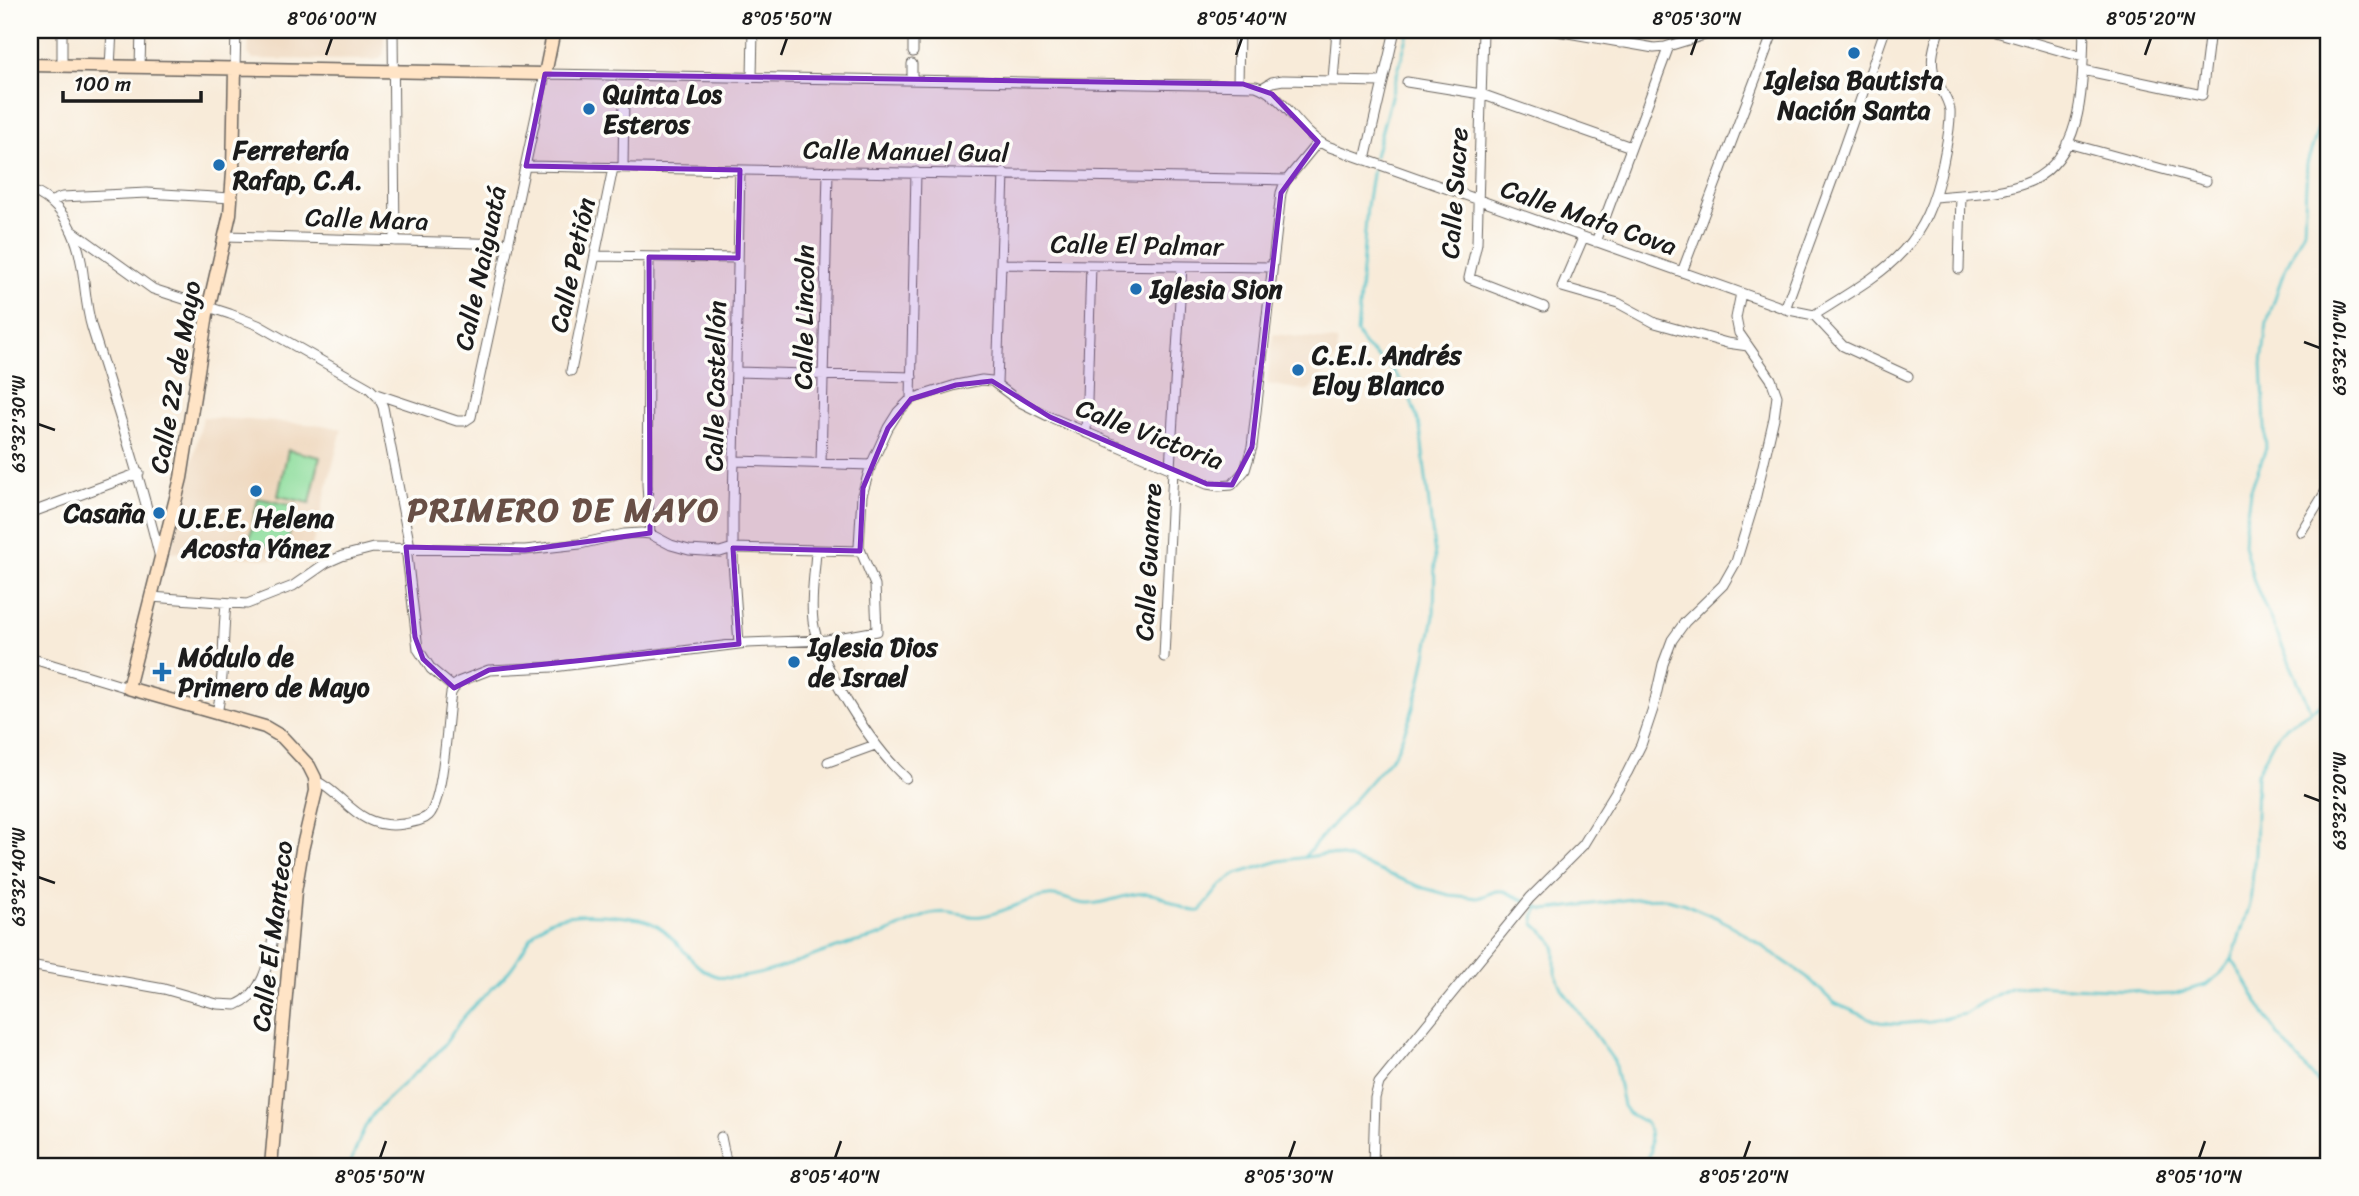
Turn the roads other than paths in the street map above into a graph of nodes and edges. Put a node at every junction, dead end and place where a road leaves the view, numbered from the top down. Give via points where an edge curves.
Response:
1 (62, 30) edge
2 (111, 30) edge
3 (141, 30) edge
4 (236, 30) edge
5 (393, 30) edge
6 (554, 30) edge
7 (753, 30) edge
8 (913, 30) edge
9 (1240, 30) edge
10 (1336, 30) edge
11 (1395, 30) edge
12 (1483, 30) edge
13 (1551, 30) edge
14 (1622, 30) edge
15 (1721, 30) edge
16 (1774, 30) edge
17 (1885, 30) edge
18 (1939, 30) edge
19 (1989, 30) edge
20 (2084, 30) edge
21 (2210, 30) edge
22 (1620, 43) junction
23 (1670, 46) junction
24 (913, 52) dead end
25 (2083, 57) junction
26 (912, 64) dead end
27 (30, 65) edge
28 (62, 66) junction
29 (110, 66) junction
30 (141, 67) junction
31 (234, 69) junction
32 (2083, 70) junction
33 (393, 71) junction
34 (545, 74) junction
35 (752, 77) junction
36 (912, 78) junction
37 (1332, 79) junction
38 (1382, 82) junction
39 (1407, 82) dead end
40 (1238, 84) junction
41 (1262, 88) junction
42 (1480, 94) junction
43 (624, 96) dead end
44 (1318, 142) junction
45 (2067, 144) junction
46 (1631, 147) junction
47 (1365, 160) junction
48 (526, 166) junction
49 (618, 168) junction
50 (740, 170) junction
51 (828, 171) junction
52 (916, 172) junction
53 (1004, 173) junction
54 (1287, 180) junction
55 (2206, 181) dead end
56 (30, 190) edge
57 (1961, 195) junction
58 (1935, 197) junction
59 (231, 198) junction
60 (1477, 200) junction
61 (52, 201) junction
62 (71, 230) junction
63 (225, 236) junction
64 (1583, 238) junction
65 (395, 241) junction
66 (1595, 242) junction
67 (509, 244) junction
68 (595, 256) junction
69 (649, 257) junction
70 (738, 258) junction
71 (1001, 264) junction
72 (1091, 265) junction
73 (1182, 266) junction
74 (1272, 267) junction
75 (1959, 269) dead end
76 (1682, 272) junction
77 (1741, 293) junction
78 (209, 307) junction
79 (1544, 307) dead end
80 (1785, 309) junction
81 (1814, 315) junction
82 (1748, 346) junction
83 (571, 371) dead end
84 (737, 372) junction
85 (823, 374) junction
86 (1908, 376) dead end
87 (912, 377) junction
88 (997, 384) junction
89 (376, 394) junction
90 (911, 399) junction
91 (1087, 433) junction
92 (734, 461) junction
93 (821, 463) junction
94 (871, 465) junction
95 (1172, 469) junction
96 (139, 473) junction
97 (2329, 486) edge
98 (30, 513) edge
99 (2301, 532) dead end
100 (650, 534) junction
101 (408, 547) junction
102 (733, 548) junction
103 (816, 550) junction
104 (860, 551) junction
105 (160, 560) junction
106 (151, 597) junction
107 (226, 604) junction
108 (819, 641) junction
109 (739, 644) junction
110 (1164, 657) dead end
111 (30, 658) edge
112 (128, 688) junction
113 (453, 688) junction
114 (217, 713) junction
115 (875, 745) junction
116 (828, 762) dead end
117 (906, 778) dead end
118 (316, 781) junction
119 (294, 904) junction
120 (30, 965) edge
121 (721, 1137) dead end
122 (271, 1166) edge
123 (727, 1166) edge
124 (1373, 1166) edge

1 - 28 street
2 - 29 street
3 - 30 street
4 - 31 street
5 - 33 street
6 - 34 street, Calle Naiguatá
7 - 35 street
8 - 24 street
9 - 40 street
10 - 37 street
11 - 38 street
12 - 42 street, Calle Sucre
13 - 22 street
14 - 22 street
15 - 23 street
16 - 76 street
17 - 80 street
18 - 58 street via 1931,65 1947,101 1949,122
19 - 25 street
20 - 25 street
21 - 32 street via 2202,95
22 - 23 street
23 - 46 street
25 - 32 street
26 - 36 street
27 - 28 street
28 - 29 street
29 - 30 street
30 - 31 street
31 - 33 street
31 - 59 street, Calle 22 de Mayo
32 - 45 street via 2079,110
33 - 34 street
33 - 65 street
34 - 35 street
34 - 48 street, Calle Naiguatá
35 - 36 street
36 - 40 street
37 - 38 street
37 - 41 street via 1277,80
38 - 47 street
39 - 42 street
40 - 41 street
41 - 44 street, Calle Mata Cova
42 - 46 street
42 - 60 street, Calle Sucre
43 - 49 street, Calle Petión
44 - 47 street, Calle Mata Cova
44 - 54 street, Calle Victoria
45 - 55 street
45 - 57 street via 2052,166 2030,181
46 - 66 street
47 - 60 street, Calle Mata Cova
48 - 49 street, Calle Manuel Gual
48 - 67 street, Calle Naiguatá
49 - 50 street, Calle Manuel Gual
49 - 68 street, Calle Petión
50 - 51 street, Calle Manuel Gual
50 - 70 street, Calle Castellón
51 - 52 street, Calle Manuel Gual
51 - 85 street, Calle Lincoln
52 - 53 street, Calle Manuel Gual
52 - 87 street
53 - 54 street, Calle Manuel Gual
53 - 71 street
54 - 74 street, Calle Victoria via 1280,193
56 - 61 street
57 - 58 street
57 - 75 street
58 - 81 street via 1903,252
59 - 61 street via 146,193
59 - 63 street, Calle 22 de Mayo
60 - 64 street, Calle Mata Cova
60 - 79 street, Calle Sucre via 1477,243 1469,278
61 - 62 street
62 - 78 street via 153,289
62 - 96 street via 92,327
63 - 65 street, Calle Mara
63 - 78 street, Calle 22 de Mayo
64 - 66 street, Calle Mata Cova
64 - 82 street via 1562,287 1618,303 1655,323
65 - 67 street, Calle Mara
66 - 76 street, Calle Mata Cova
67 - 89 street, Calle Naiguatá via 471,416 465,422 457,421
68 - 69 street
68 - 83 street, Calle Petión
69 - 70 street
69 - 100 street
70 - 84 street, Calle Castellón
71 - 72 street, Calle El Palmar
71 - 88 street
72 - 73 street, Calle El Palmar
72 - 91 street
73 - 74 street, Calle El Palmar
73 - 95 street, Calle Guanare
74 - 95 street, Calle Victoria via 1255,431 1245,470 1236,482 1225,486 1207,484
76 - 77 street, Calle Mata Cova
77 - 80 street, Calle Mata Cova
77 - 82 street via 1737,323
78 - 89 street via 258,326
78 - 105 street, Calle 22 de Mayo via 181,478
80 - 81 street, Calle Mata Cova
81 - 86 street via 1843,345
82 - 124 street via 1775,385 1777,396 1755,500 1736,562 1723,585 1672,640 1641,745 1598,821 1576,853 1530,898 1379,1083
84 - 85 street
84 - 92 street, Calle Castellón
85 - 87 street
85 - 93 street, Calle Lincoln
87 - 90 street
88 - 90 street via 976,381
88 - 91 street, Calle Victoria via 1026,405
89 - 101 street via 383,407
90 - 94 street via 888,428
91 - 95 street, Calle Victoria
92 - 93 street
92 - 102 street, Calle Castellón
93 - 94 street
94 - 104 street via 862,495
95 - 110 street, Calle Guanare
96 - 98 street
96 - 105 street
97 - 99 street
100 - 101 street via 525,550
100 - 102 street via 689,550
101 - 107 street via 351,553 281,592 247,604
101 - 113 street via 418,649 431,669
102 - 103 street
102 - 109 street, Calle Castellón
103 - 104 street
103 - 108 street via 812,618
104 - 108 street via 875,586 877,631
105 - 106 street, Calle 22 de Mayo
106 - 107 street
106 - 112 street, Calle 22 de Mayo
107 - 114 street via 224,681
108 - 109 street
108 - 115 street
109 - 113 street via 554,667 489,670
111 - 112 street
112 - 114 street
113 - 118 street via 436,798 426,817 402,824 377,823
114 - 118 street via 277,733 309,766
115 - 116 street
115 - 117 street
118 - 119 street, Calle El Manteco
119 - 120 street via 279,911 264,974 253,992 236,1005
119 - 122 street, Calle El Manteco
121 - 123 street

